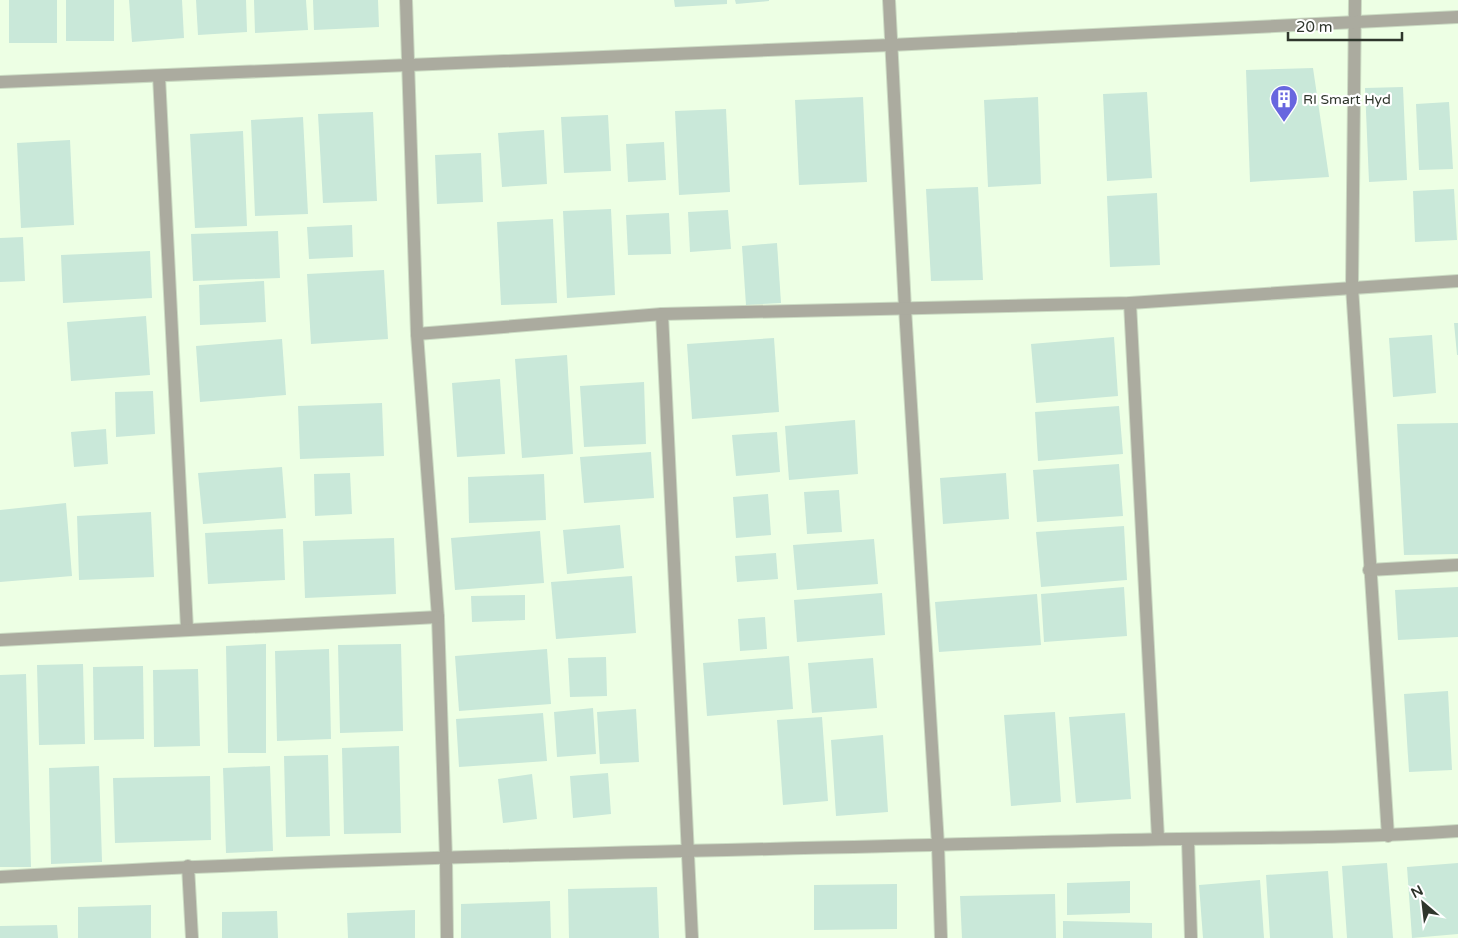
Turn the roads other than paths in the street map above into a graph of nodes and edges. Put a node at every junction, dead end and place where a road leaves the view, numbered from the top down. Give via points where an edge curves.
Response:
1 (406, 0) edge
2 (889, 0) edge
3 (1355, 0) edge
4 (1458, 16) edge
5 (1356, 22) junction
6 (892, 45) junction
7 (409, 66) junction
8 (159, 76) junction
9 (0, 82) edge
10 (1458, 281) edge
11 (1352, 287) junction
12 (1130, 303) junction
13 (904, 308) junction
14 (662, 314) junction
15 (417, 334) junction
16 (1458, 565) edge
17 (1369, 570) junction
18 (438, 617) junction
19 (187, 628) junction
20 (0, 640) edge
21 (1458, 831) edge
22 (1388, 836) junction
23 (1158, 838) junction
24 (1188, 840) junction
25 (938, 845) junction
26 (688, 851) junction
27 (446, 859) junction
28 (188, 866) junction
29 (0, 877) edge
30 (192, 938) edge
31 (446, 938) edge
32 (692, 938) edge
33 (941, 938) edge
34 (1191, 938) edge

1 - 7 street
2 - 6 street
3 - 5 street
4 - 5 street
5 - 6 street
5 - 11 street
6 - 7 street
6 - 13 street
7 - 8 street
7 - 15 street
8 - 9 street
8 - 19 street
10 - 11 street
11 - 12 street
11 - 17 street
12 - 13 street
12 - 23 street
13 - 14 street
13 - 25 street
14 - 15 street
14 - 26 street
15 - 18 street
16 - 17 street
17 - 22 street
18 - 19 street
18 - 27 street
19 - 20 street
21 - 22 street
22 - 24 street
23 - 24 street
23 - 25 street
24 - 34 street
25 - 26 street
25 - 33 street
26 - 27 street
26 - 32 street
27 - 28 street
27 - 31 street
28 - 29 street
28 - 30 street

